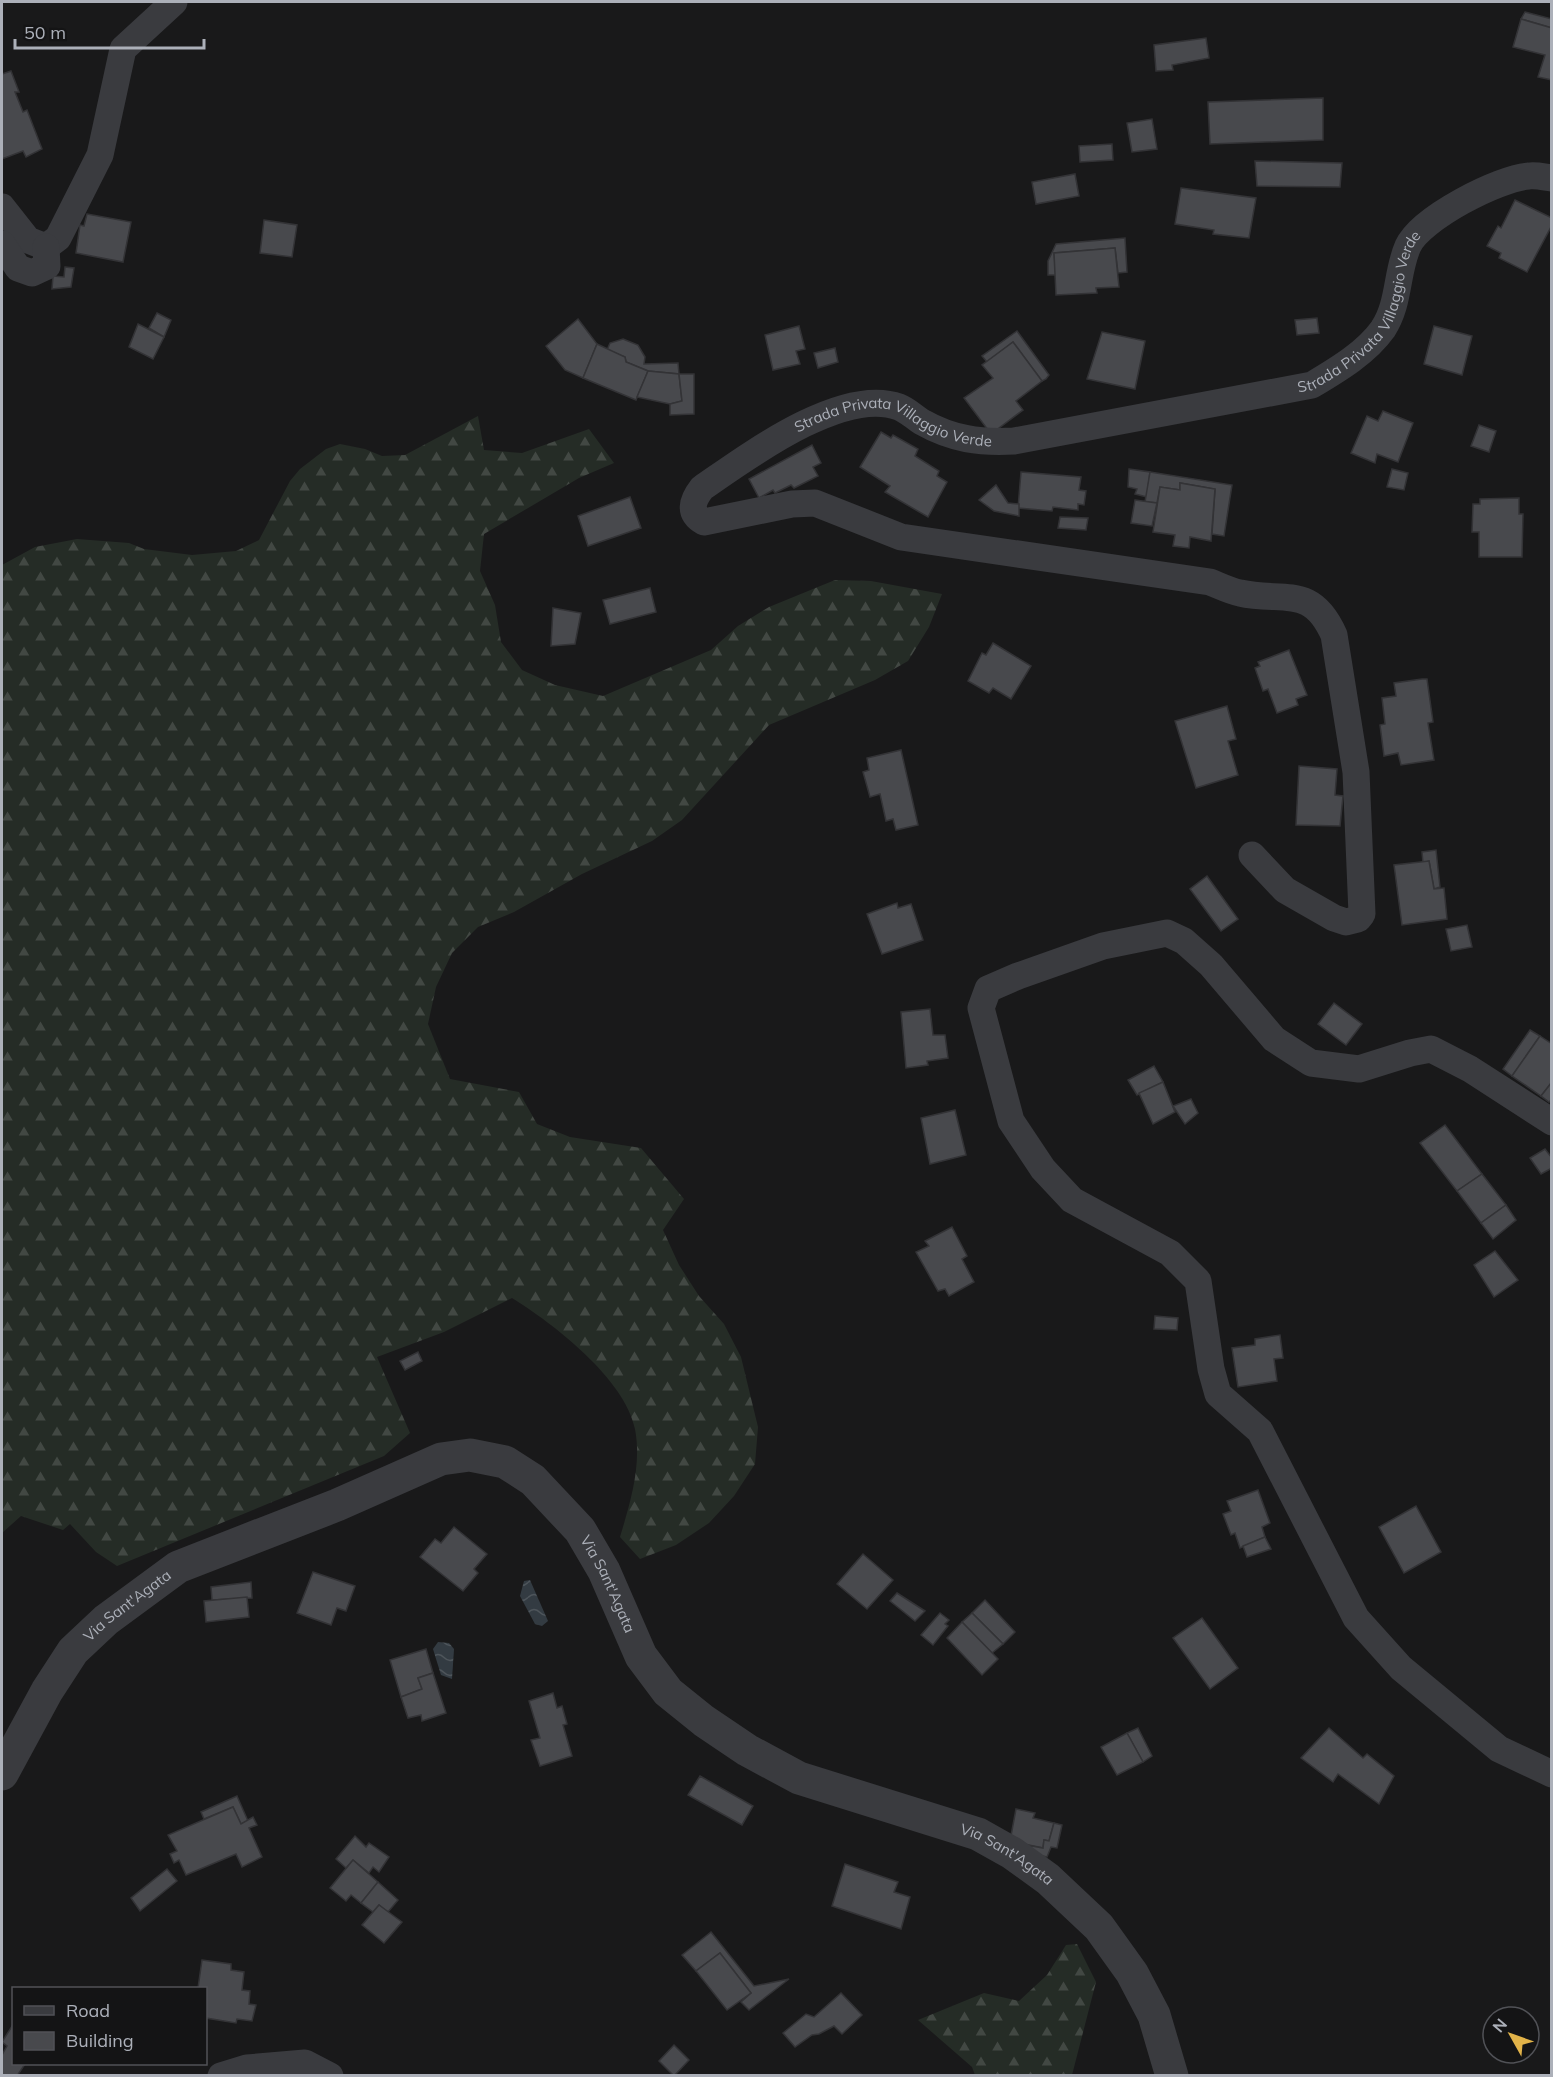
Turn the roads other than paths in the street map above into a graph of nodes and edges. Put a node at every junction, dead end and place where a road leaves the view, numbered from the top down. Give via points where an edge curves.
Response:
1 (174, 2) edge
2 (1551, 178) edge
3 (2, 207) edge
4 (2, 244) edge
5 (46, 247) junction
6 (1252, 855) dead end
7 (1551, 1122) edge
8 (2, 1774) edge
9 (1551, 1774) edge
10 (221, 2076) edge
11 (330, 2076) edge
12 (1172, 2076) edge

1 - 5 street via 123,49 100,155 58,238
2 - 6 street, Strada Privata Villaggio Verde via 1528,176 1492,186 1439,216 1418,233 1408,247 1394,308 1383,330 1342,368 1312,385 1014,441 975,442 922,422 900,407 879,402 861,404 778,436 694,497 692,509 696,518 704,522 815,503 901,537 1210,582 1240,593 1302,598 1328,621 1335,634 1356,772 1362,914 1346,922 1334,918 1285,890
3 - 5 street via 28,240
4 - 5 street via 18,268 32,273 47,266
7 - 9 street via 1470,1069 1431,1049 1359,1069 1311,1063 1274,1039 1211,965 1184,941 1167,933 1103,946 1018,976 988,989 981,1008 1011,1120 1043,1169 1072,1200 1170,1253 1198,1281 1218,1394 1260,1431 1356,1618 1401,1668 1499,1749
8 - 12 street, Via Sant'Agata via 73,1651 106,1620 178,1567 337,1505 441,1459 470,1455 505,1462 533,1480 580,1530 604,1571 641,1656 668,1692 704,1721 799,1778 978,1834 1012,1852 1048,1880 1099,1927 1132,1973 1154,2015
10 - 11 street via 247,2068 305,2063

